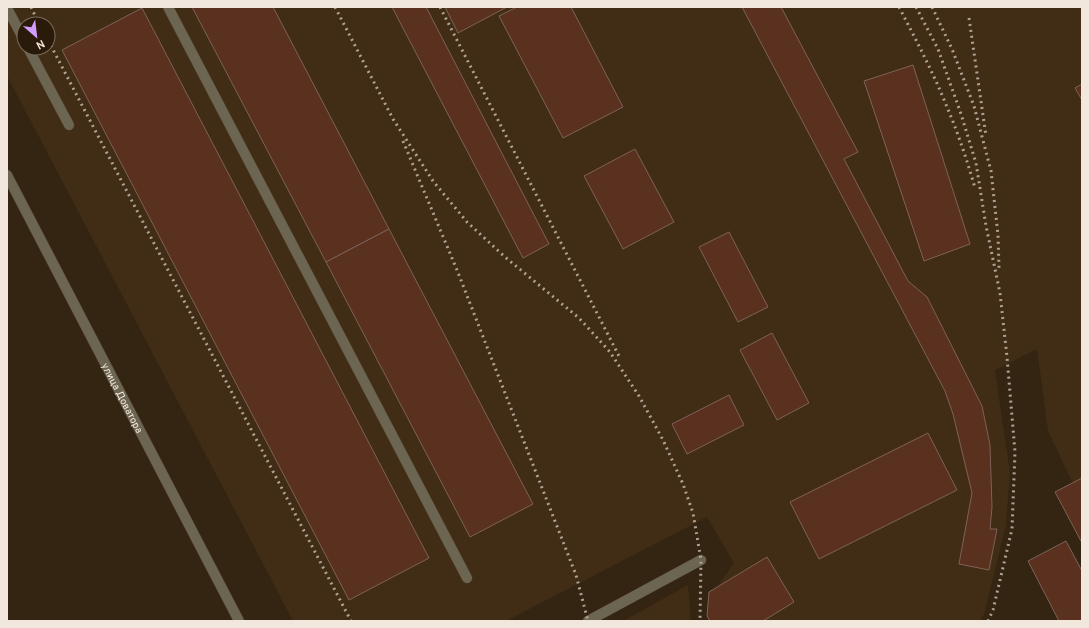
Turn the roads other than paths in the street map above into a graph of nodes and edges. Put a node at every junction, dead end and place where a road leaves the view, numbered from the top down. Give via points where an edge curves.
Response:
1 (168, 7) edge
2 (7, 8) edge
3 (16, 25) edge
4 (32, 56) edge
5 (69, 125) dead end
6 (7, 175) edge
7 (701, 560) dead end
8 (467, 578) dead end
9 (239, 621) edge
10 (588, 621) edge

1 - 8 street
2 - 3 street
4 - 5 street
6 - 9 street, улица Доватора
7 - 10 street

